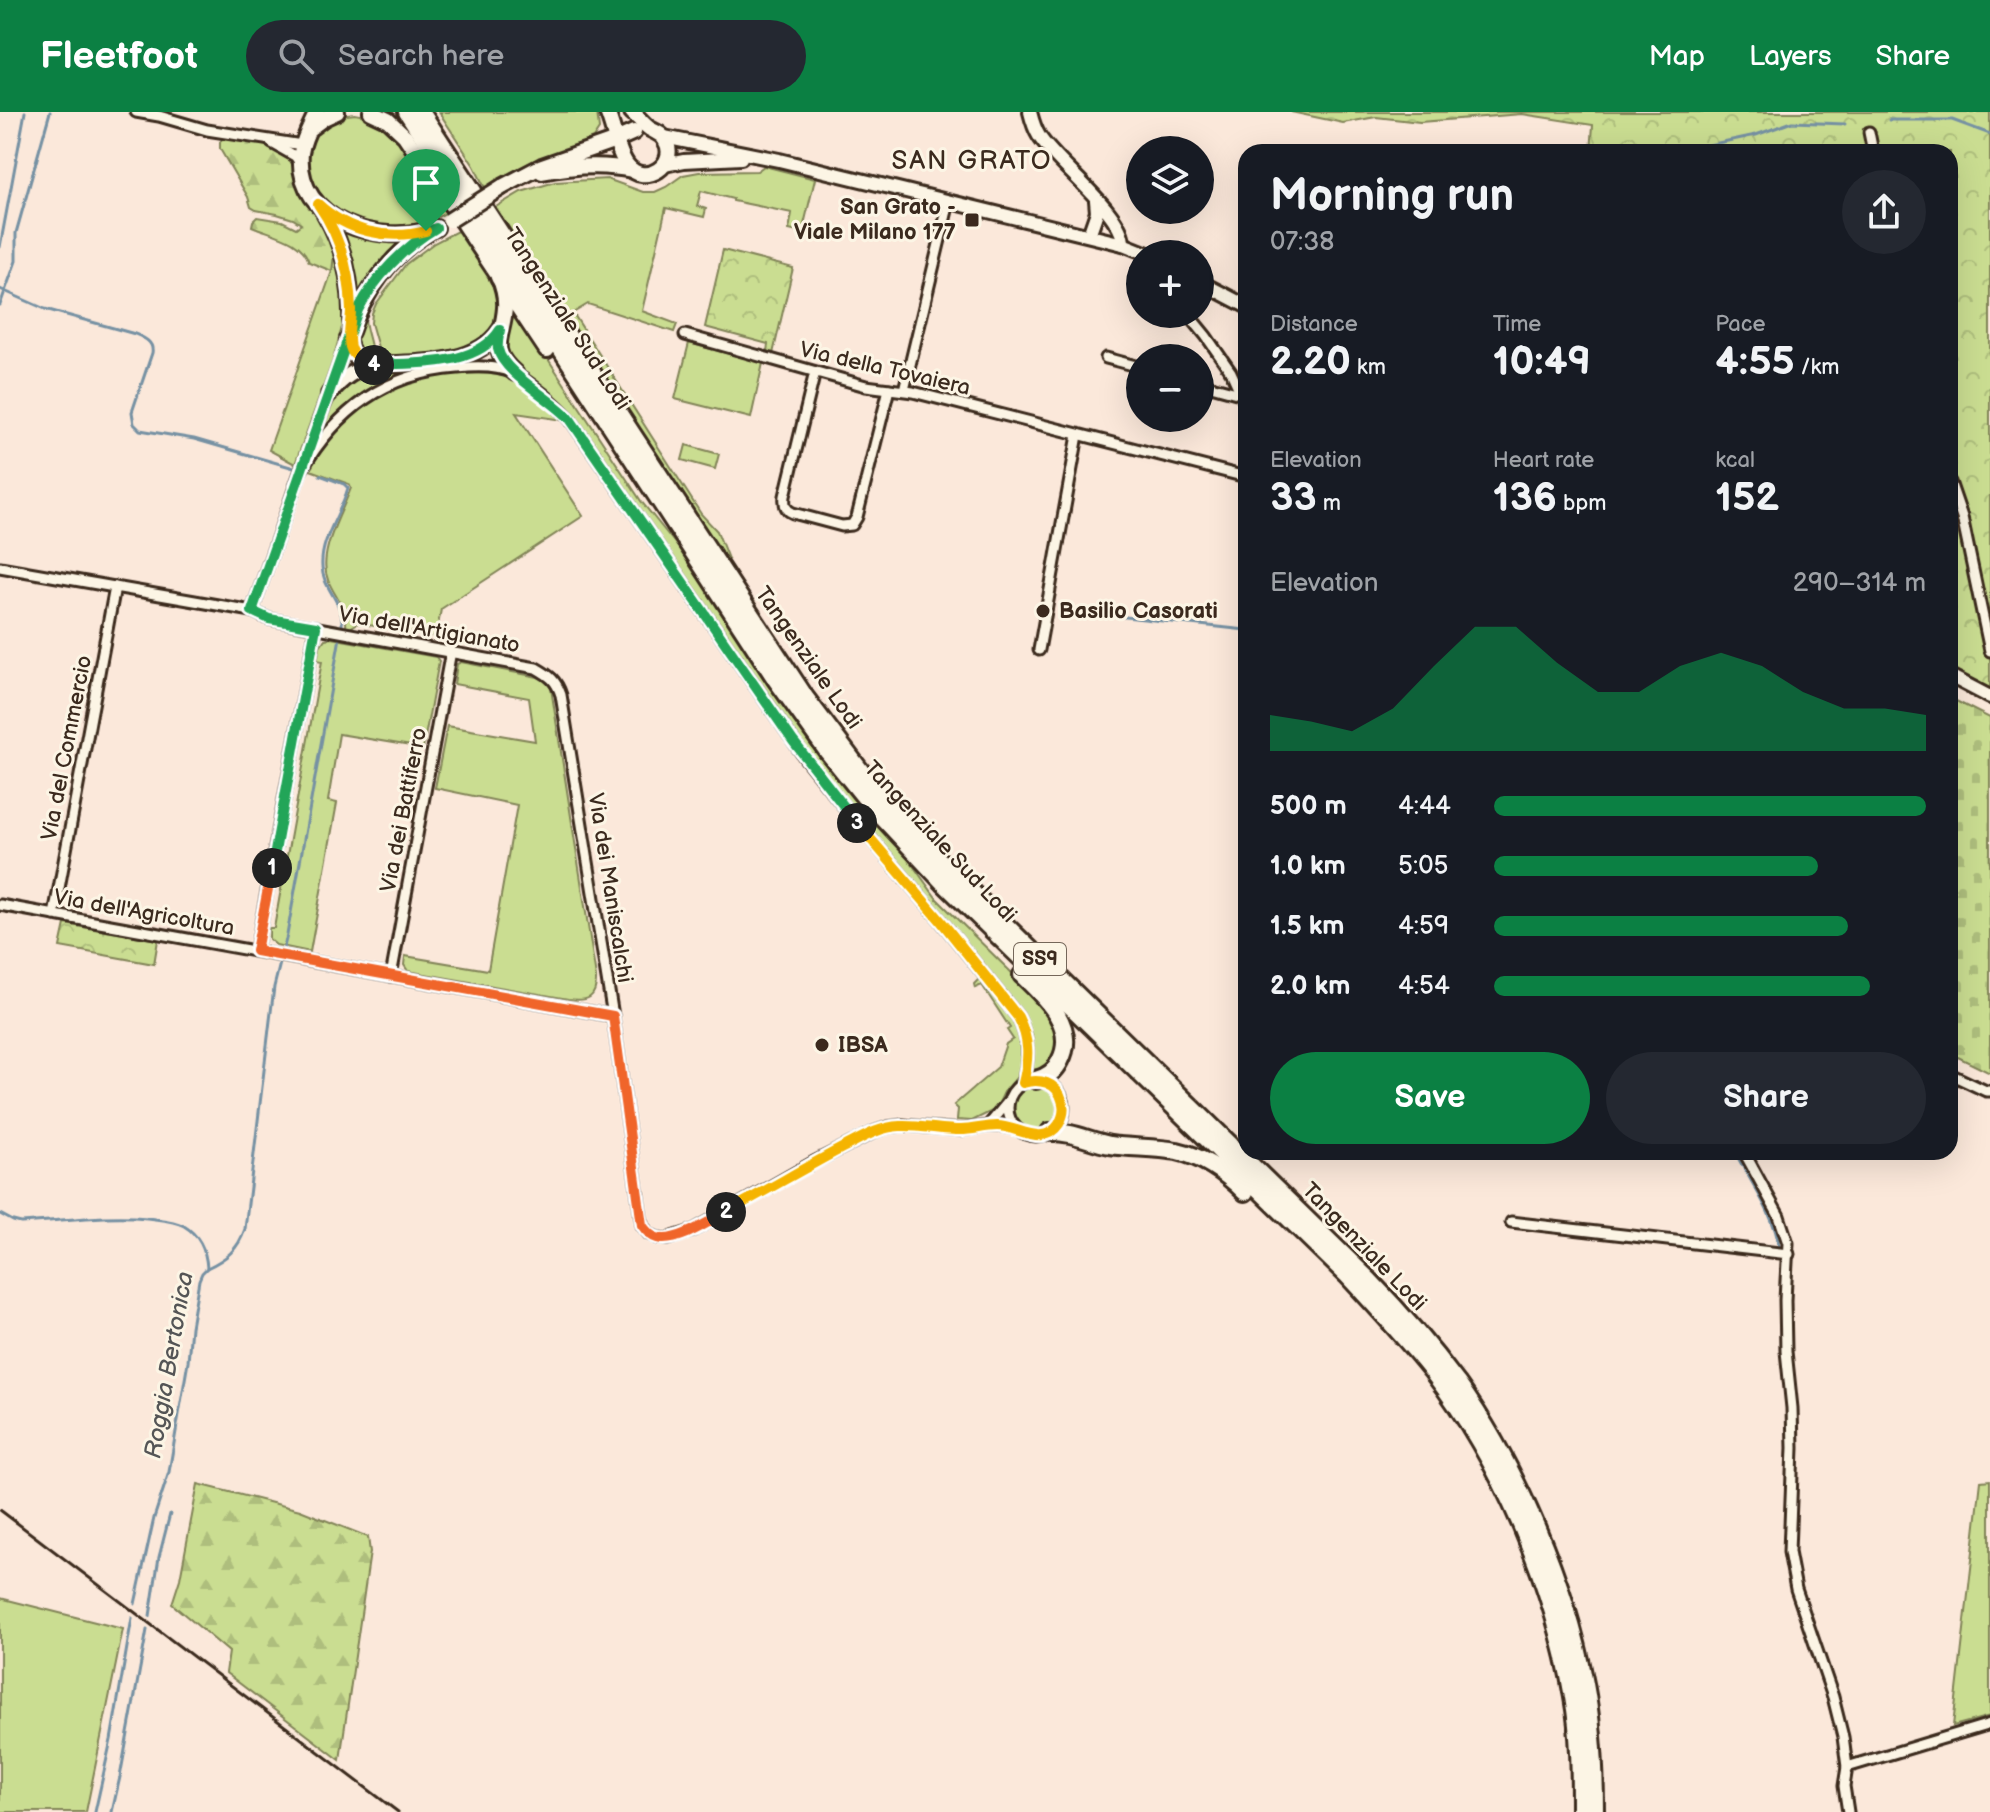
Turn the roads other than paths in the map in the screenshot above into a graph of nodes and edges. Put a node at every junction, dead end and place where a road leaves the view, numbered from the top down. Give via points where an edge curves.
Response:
1 (136, 112) edge
2 (317, 112) edge
3 (337, 112) edge
4 (371, 112) edge
5 (407, 112) edge
6 (421, 112) edge
7 (433, 112) edge
8 (632, 112) edge
9 (1030, 112) edge
10 (610, 118) edge
11 (642, 130) junction
12 (1869, 132) dead end
13 (664, 137) junction
14 (616, 140) junction
15 (265, 141) junction
16 (304, 141) junction
17 (1871, 144) edge
18 (600, 146) junction
19 (623, 155) junction
20 (761, 157) junction
21 (453, 160) junction
22 (301, 164) junction
23 (664, 165) junction
24 (632, 170) junction
25 (508, 183) junction
26 (1096, 200) junction
27 (949, 202) junction
28 (318, 204) junction
29 (436, 228) junction
30 (1089, 235) junction
31 (1123, 244) junction
32 (1126, 245) edge
33 (499, 277) junction
34 (1214, 289) edge
35 (1238, 302) edge
36 (1199, 328) edge
37 (500, 330) junction
38 (350, 335) junction
39 (685, 335) dead end
40 (1106, 358) dead end
41 (1126, 363) edge
42 (373, 365) junction
43 (815, 372) junction
44 (515, 373) junction
45 (1214, 387) edge
46 (889, 389) junction
47 (1238, 389) edge
48 (904, 390) junction
49 (1238, 393) edge
50 (329, 394) junction
51 (1078, 435) junction
52 (301, 471) junction
53 (1238, 475) edge
54 (652, 491) junction
55 (1958, 505) edge
56 (0, 567) edge
57 (115, 587) junction
58 (252, 611) junction
59 (316, 627) junction
60 (1039, 650) dead end
61 (451, 651) junction
62 (1990, 651) edge
63 (551, 676) joint
64 (1958, 680) edge
65 (1990, 697) edge
66 (916, 855) junction
67 (0, 905) edge
68 (54, 915) junction
69 (256, 951) junction
70 (391, 976) junction
71 (613, 1016) junction
72 (1958, 1078) edge
73 (1030, 1082) junction
74 (1990, 1091) edge
75 (1008, 1102) junction
76 (988, 1126) junction
77 (1019, 1130) junction
78 (1050, 1132) junction
79 (1238, 1152) edge
80 (1246, 1160) edge
81 (1748, 1160) edge
82 (1511, 1222) dead end
83 (1789, 1254) junction
84 (1347, 1275) junction
85 (1990, 1724) edge
86 (1847, 1767) junction
87 (1580, 1812) edge
88 (1595, 1812) edge
89 (1848, 1812) edge

1 - 15 street
2 - 16 main road
3 - 16 main road via 317,122
4 - 33 main road via 405,136
5 - 54 highway, Tangenziale Sud Lodi / SS9
6 - 21 highway, Tangenziale Lodi / SS9
7 - 21 highway
8 - 11 main road
9 - 26 street via 1040,137
10 - 14 main road
10 - 18 main road via 607,139
11 - 13 main road
11 - 14 main road
11 - 19 main road via 625,143
12 - 17 street
13 - 20 street
13 - 23 main road via 669,151
14 - 18 main road
14 - 19 main road
15 - 16 street
15 - 22 street
16 - 22 main road
18 - 25 main road
19 - 24 main road
20 - 23 street
20 - 27 street
21 - 79 highway, Tangenziale Lodi / SS9 via 787,670 866,778 920,841
22 - 28 main road via 304,182
23 - 24 main road via 653,173
24 - 25 main road via 578,167
25 - 29 main road, bridge
26 - 30 street
26 - 31 street via 1120,228
27 - 30 street
27 - 48 street
28 - 29 main road via 365,231 401,235
28 - 38 main road via 344,261
29 - 38 main road via 405,249 378,280
30 - 31 street
31 - 32 street
33 - 37 main road via 505,299
33 - 54 highway via 616,455
34 - 35 street
36 - 47 street
37 - 42 main road via 480,350 459,358
37 - 44 main road via 498,349
38 - 42 main road via 353,354
38 - 50 street
39 - 43 street, Via della Tovaiera
40 - 41 street
42 - 50 main road via 356,370
43 - 46 street, Via della Tovaiera
43 - 46 street via 785,505 793,513 842,526 852,525 857,517
44 - 52 street via 467,367 400,379 335,424
44 - 73 street via 570,419 805,758 1018,1017 1026,1036
45 - 49 street
46 - 48 street, Via della Tovaiera
48 - 51 street, Via della Tovaiera
50 - 52 street
51 - 53 street, Via della Tovaiera
51 - 60 street
52 - 58 street
54 - 66 highway, Tangenziale Sud Lodi / SS9 via 802,716
55 - 62 street
56 - 57 street, Via dell'Artigianato
57 - 58 street, Via dell'Artigianato
57 - 68 street, Via del Commercio
58 - 59 street, Via dell'Artigianato
59 - 61 street, Via dell'Artigianato
59 - 69 street
61 - 63 street, Via dell'Artigianato via 536,668
61 - 70 street, Via dei Battiferro
63 - 71 street, Via dei Maniscalchi via 561,695
64 - 65 street
66 - 73 highway via 945,899 1059,1016 1066,1038 1063,1056 1045,1078
66 - 84 highway, Tangenziale Sud Lodi / SS9
67 - 68 street, Via dell'Agricoltura
68 - 69 street, Via dell'Agricoltura
69 - 70 street, Via dell'Agricoltura
70 - 71 street, Via dell'Agricoltura
71 - 76 street, Via dei Maniscalchi via 642,1225 658,1238 692,1231 876,1131 903,1125 961,1130
72 - 74 street
73 - 75 street via 1014,1091
73 - 78 street via 1050,1084 1062,1100 1063,1115
75 - 76 street
75 - 77 street
76 - 77 street
77 - 78 street via 1034,1136
78 - 84 highway via 1179,1151 1210,1164 1305,1248
80 - 88 highway, Tangenziale Lodi / SS9 via 1420,1335 1493,1441 1524,1500 1580,1658 1590,1717
81 - 83 street via 1779,1216
82 - 83 street
83 - 86 street via 1789,1552 1796,1589 1833,1697
84 - 87 highway, Tangenziale Sud Lodi / SS9 via 1447,1392 1493,1467 1526,1538 1555,1620 1571,1688
85 - 86 street
86 - 89 street

